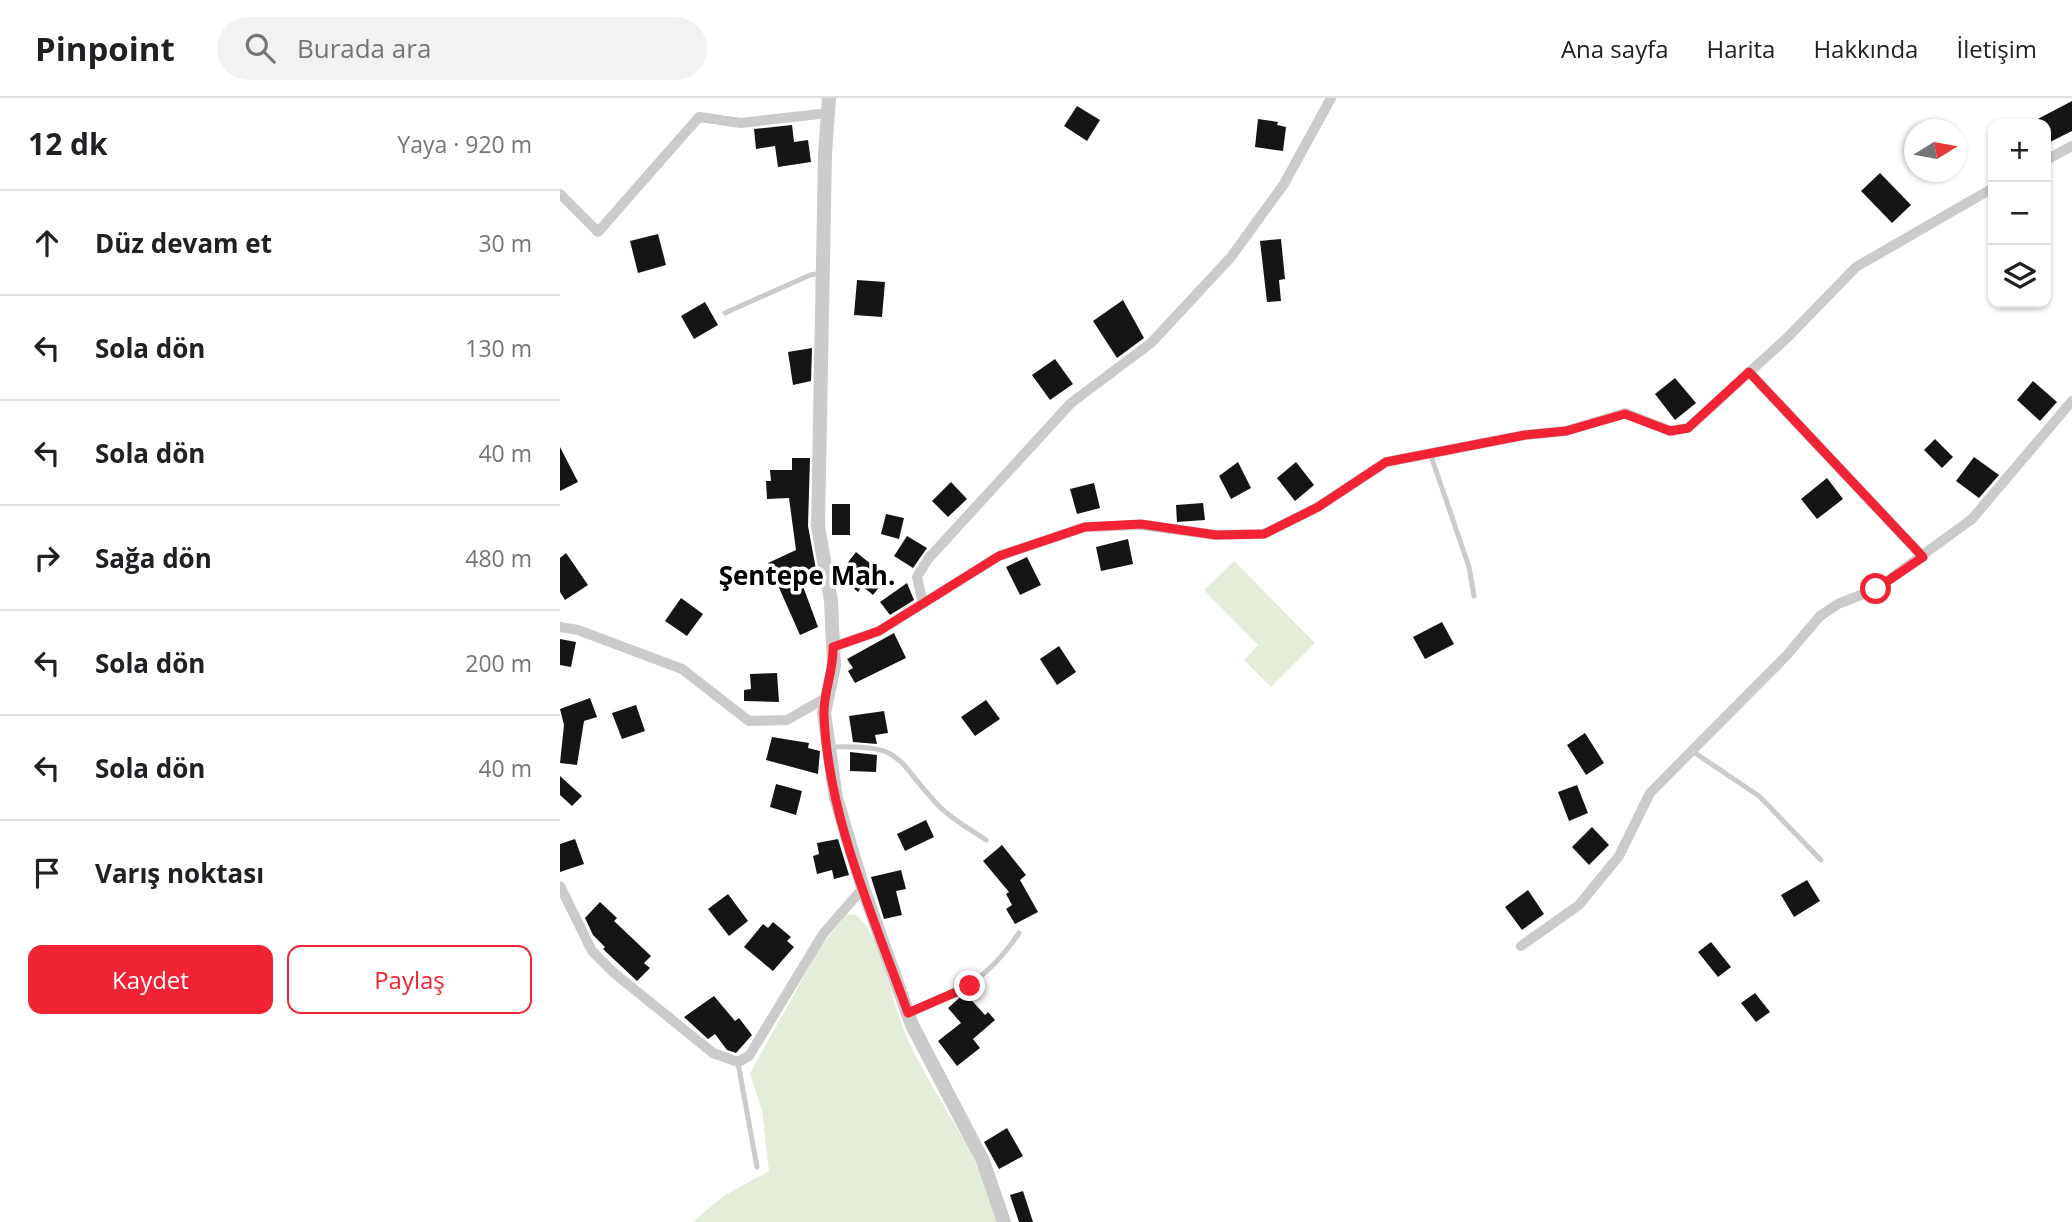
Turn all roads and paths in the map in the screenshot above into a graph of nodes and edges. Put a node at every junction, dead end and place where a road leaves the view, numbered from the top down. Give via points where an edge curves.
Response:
1 (1331, 98) edge
2 (829, 106) edge
3 (2072, 146) edge
4 (2051, 157) edge
5 (1988, 191) edge
6 (560, 194) edge
7 (824, 273) junction
8 (725, 313) dead end
9 (1749, 372) junction
10 (2072, 401) edge
11 (1430, 453) junction
12 (1923, 557) junction
13 (1474, 596) dead end
14 (923, 603) junction
15 (560, 627) edge
16 (833, 647) junction
17 (827, 697) junction
18 (829, 747) junction
19 (1692, 751) junction
20 (986, 840) dead end
21 (1821, 860) dead end
22 (560, 886) edge
23 (863, 888) junction
24 (1018, 933) dead end
25 (1521, 946) dead end
26 (908, 1013) junction
27 (738, 1062) junction
28 (757, 1167) dead end
29 (1004, 1222) edge

1 - 14 street via 1284,184 1231,257 1151,343 1071,403 928,559 917,577
2 - 6 street via 741,123 699,117 598,232
2 - 7 street
3 - 4 street
5 - 9 street via 1856,267
7 - 8 lane
7 - 16 street via 818,526 831,601
9 - 11 street via 1688,428 1670,431 1625,414 1566,431
9 - 12 street
10 - 12 street via 1972,519
11 - 13 lane via 1469,567
11 - 14 street via 1386,462 1318,507 1264,534 1216,535 1141,524 1085,527 999,556
12 - 19 street via 1876,589 1820,616
14 - 16 street via 879,631
15 - 17 street via 682,669 749,721 787,720
16 - 17 street
17 - 18 street via 824,713
18 - 20 lane via 870,746 890,752 947,814
18 - 23 street via 836,799
19 - 21 lane via 1759,796
19 - 25 street via 1650,793 1619,856 1578,905
22 - 27 street via 592,951 606,966 713,1053
23 - 26 street
23 - 27 street via 823,934 749,1056
24 - 26 lane via 997,964 980,979
26 - 29 street via 983,1161
27 - 28 lane

